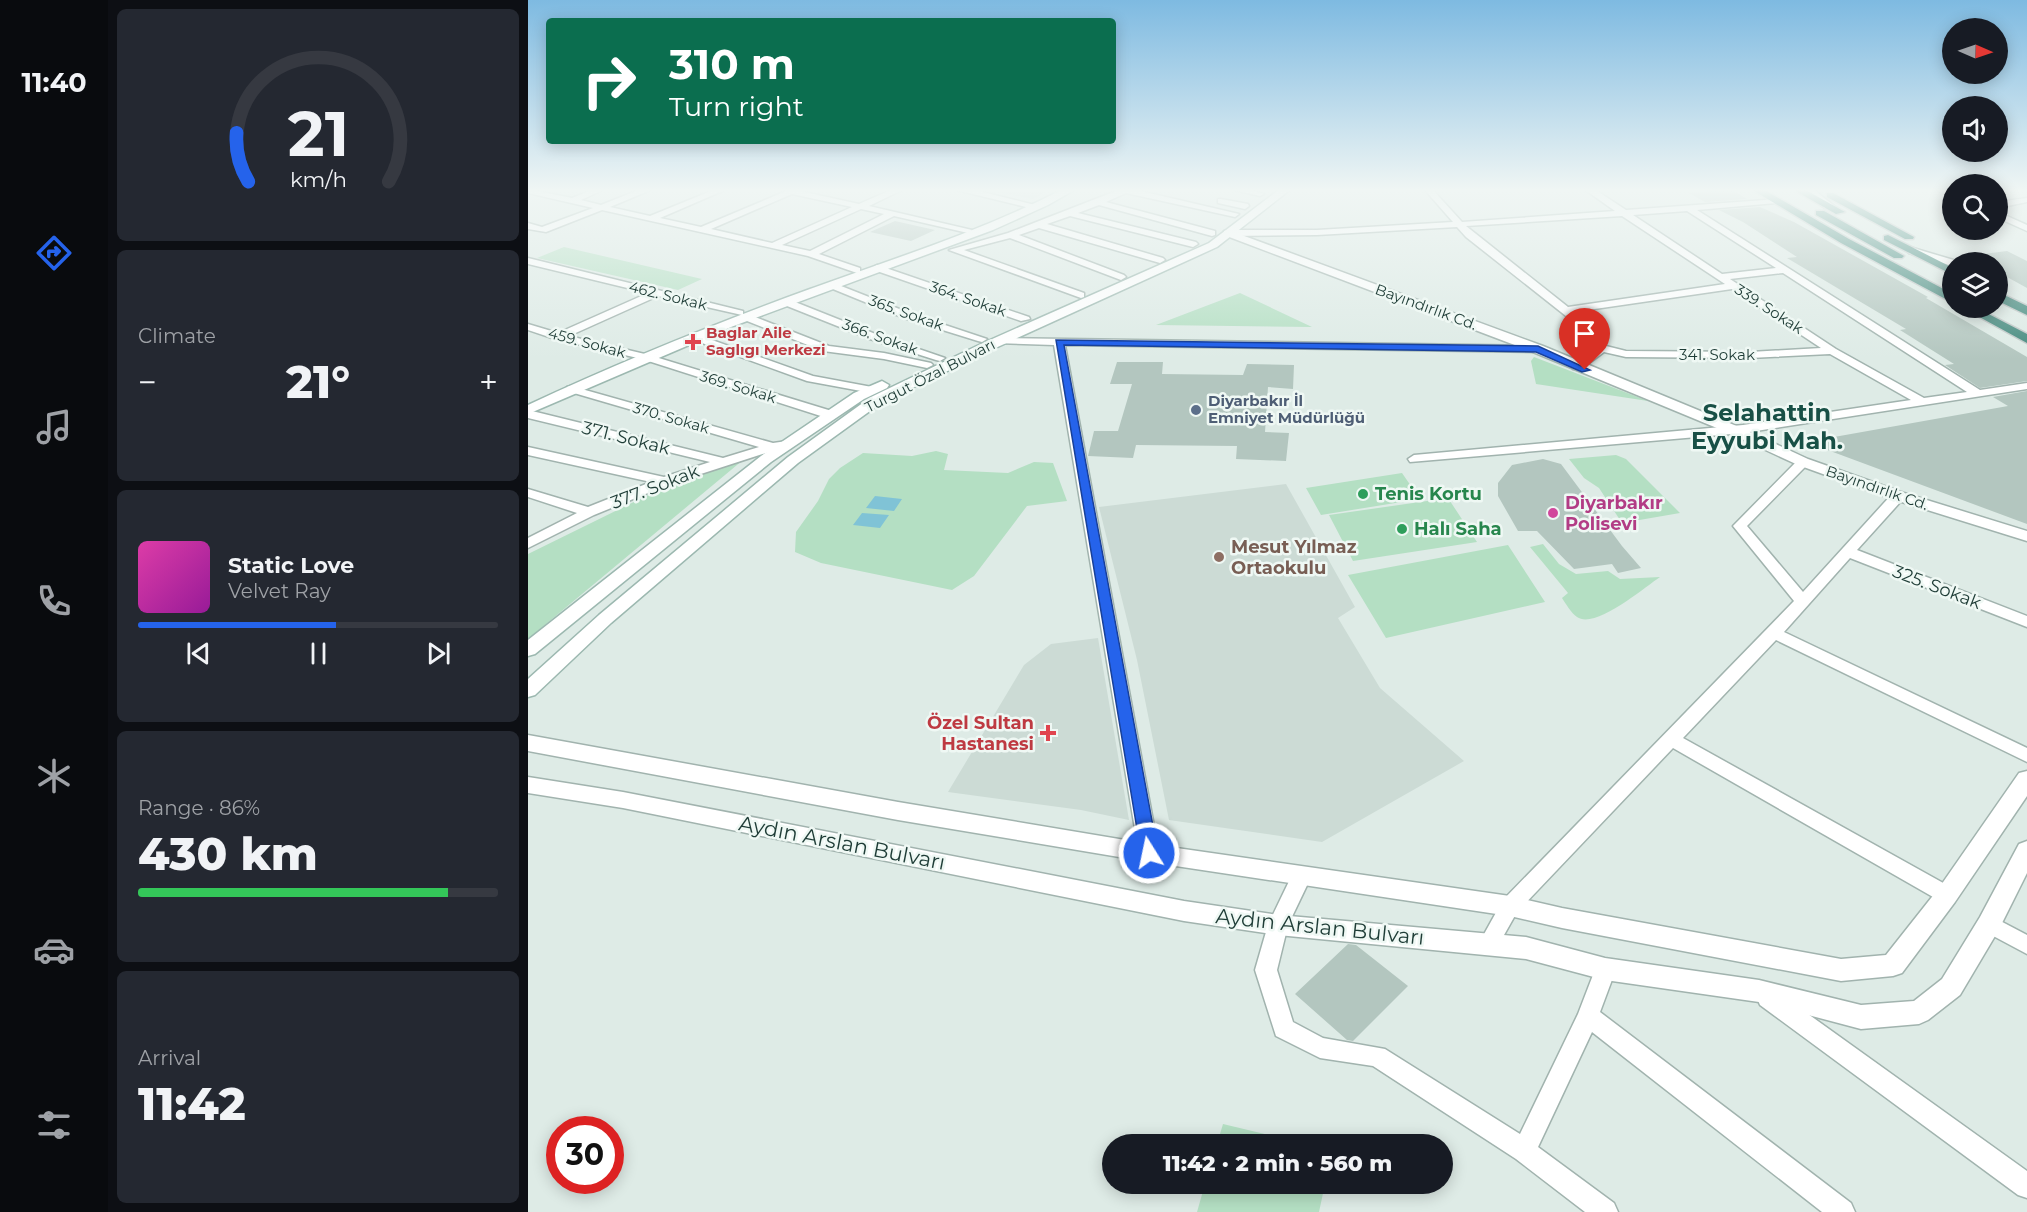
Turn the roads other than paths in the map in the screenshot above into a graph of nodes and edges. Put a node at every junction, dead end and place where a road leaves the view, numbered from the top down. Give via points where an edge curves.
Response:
1 (772, 246) edge
2 (828, 246) edge
3 (924, 246) edge
4 (941, 246) edge
5 (944, 246) edge
6 (972, 246) edge
7 (1038, 246) edge
8 (1110, 246) edge
9 (1190, 246) edge
10 (1212, 246) edge
11 (1262, 246) edge
12 (1482, 246) edge
13 (1672, 246) edge
14 (1747, 246) edge
15 (1859, 246) edge
16 (1864, 246) edge
17 (1879, 246) edge
18 (1903, 246) edge
19 (1926, 246) edge
20 (955, 250) junction
21 (1913, 251) junction
22 (811, 254) junction
23 (1942, 254) edge
24 (1160, 260) junction
25 (1942, 260) edge
26 (528, 261) edge
27 (1942, 266) edge
28 (877, 268) junction
29 (856, 270) junction
30 (1786, 270) junction
31 (1904, 273) junction
32 (1721, 277) junction
33 (1121, 278) junction
34 (1942, 280) edge
35 (831, 285) junction
36 (1733, 286) junction
37 (2008, 288) edge
38 (657, 293) junction
39 (1942, 293) edge
40 (1081, 295) junction
41 (2027, 298) edge
42 (2008, 301) edge
43 (786, 302) junction
44 (1568, 310) junction
45 (2027, 311) edge
46 (742, 315) junction
47 (2008, 316) edge
48 (1988, 318) edge
49 (1025, 319) junction
50 (2027, 326) edge
51 (528, 327) edge
52 (559, 337) junction
53 (695, 337) junction
54 (982, 339) junction
55 (2027, 339) edge
56 (999, 341) junction
57 (1059, 342) junction
58 (1602, 348) junction
59 (1538, 349) junction
60 (1832, 351) junction
61 (628, 354) junction
62 (645, 357) junction
63 (940, 358) junction
64 (927, 365) junction
65 (1577, 367) junction
66 (2027, 386) edge
67 (571, 389) junction
68 (872, 390) junction
69 (1977, 393) junction
70 (528, 402) edge
71 (1923, 402) junction
72 (528, 412) edge
73 (831, 415) junction
74 (1734, 430) junction
75 (787, 445) junction
76 (770, 447) junction
77 (528, 451) edge
78 (1414, 459) dead end
79 (723, 462) junction
80 (1803, 462) junction
81 (665, 481) junction
82 (528, 493) edge
83 (1898, 496) junction
84 (589, 512) junction
85 (2027, 536) edge
86 (529, 544) edge
87 (1846, 551) junction
88 (1802, 601) junction
89 (2027, 622) edge
90 (1774, 633) junction
91 (528, 650) edge
92 (528, 690) edge
93 (1671, 739) junction
94 (528, 743) edge
95 (2027, 756) edge
96 (2027, 779) edge
97 (528, 785) edge
98 (2027, 850) edge
99 (1149, 853) junction
100 (1301, 877) junction
101 (1947, 895) junction
102 (1510, 906) junction
103 (1989, 924) junction
104 (1278, 925) junction
105 (1488, 945) junction
106 (2027, 945) edge
107 (1605, 969) junction
108 (1759, 991) junction
109 (1588, 1016) junction
110 (1524, 1151) junction
111 (2027, 1186) edge
112 (1605, 1212) edge
113 (1842, 1212) edge

1 - 22 street
2 - 22 street
3 - 29 main road
4 - 28 main road
5 - 20 street
6 - 20 street
7 - 33 street
8 - 24 street
9 - 24 main road, Turgut Özal Bulvarı
10 - 56 main road, Turgut Özal Bulvarı
11 - 59 main road, Bayındırlık Cd.
12 - 44 street
13 - 32 street, 339. Sokak
14 - 30 street
15 - 31 highway
16 - 31 highway
17 - 34 highway
18 - 21 highway
19 - 23 highway
20 - 40 street
21 - 25 main road
21 - 27 highway
22 - 29 street
24 - 33 main road, Turgut Özal Bulvarı
26 - 38 street, 462. Sokak
28 - 35 main road
28 - 49 street, 364. Sokak
29 - 46 main road
30 - 32 street
30 - 69 street
31 - 39 highway
32 - 36 street, 339. Sokak
33 - 40 main road, Turgut Özal Bulvarı
35 - 43 main road
35 - 54 street, 365. Sokak via 908,316
36 - 44 street
36 - 60 street, 339. Sokak
37 - 41 highway
38 - 46 street, 462. Sokak
38 - 52 street
40 - 49 main road, Turgut Özal Bulvarı
42 - 45 highway
43 - 46 main road
43 - 63 street, 366. Sokak
44 - 58 street via 1595,333
46 - 53 main road
46 - 61 main road
46 - 64 street, 462. Sokak via 827,349
47 - 50 highway
48 - 55 highway
49 - 54 main road, Turgut Özal Bulvarı
51 - 52 street, 459. Sokak
52 - 61 street, 459. Sokak
53 - 62 main road
53 - 68 street via 811,379
54 - 63 main road, Turgut Özal Bulvarı
56 - 57 street
56 - 92 main road, Turgut Özal Bulvarı via 876,400 793,460 605,619
57 - 59 street
57 - 99 street
58 - 60 street, 341. Sokak via 1626,354
58 - 65 street
59 - 65 main road, Bayındırlık Cd.
60 - 71 street, 339. Sokak
61 - 62 street, 459. Sokak
61 - 70 main road
62 - 67 main road
62 - 73 street, 369. Sokak
63 - 64 main road, Turgut Özal Bulvarı
64 - 68 main road, Turgut Özal Bulvarı
65 - 74 main road, Bayındırlık Cd.
66 - 69 street
67 - 72 main road
67 - 76 street, 370. Sokak
68 - 73 main road, Turgut Özal Bulvarı
69 - 71 street
71 - 74 street
72 - 79 street, 371. Sokak
73 - 75 main road, Turgut Özal Bulvarı
74 - 78 street
74 - 80 main road, Bayındırlık Cd.
75 - 76 street, 377. Sokak
75 - 91 main road, Turgut Özal Bulvarı
76 - 79 street, 377. Sokak
77 - 81 street
79 - 81 street, 377. Sokak
80 - 83 main road, Bayındırlık Cd.
80 - 88 street via 1740,526
81 - 84 street, 377. Sokak
82 - 84 street
83 - 85 main road, Bayındırlık Cd.
83 - 87 street
84 - 86 street, 377. Sokak
87 - 88 street
87 - 89 street, 325. Sokak
88 - 90 street
90 - 93 street
90 - 95 street
93 - 101 street
93 - 102 street
94 - 99 main road
96 - 101 main road
97 - 104 main road, Aydın Arslan Bulvarı via 623,800 1184,911
98 - 103 main road, Aydın Arslan Bulvarı
99 - 100 main road
100 - 102 main road
100 - 104 street
101 - 102 main road via 1893,965 1841,970
102 - 105 street
103 - 106 street
103 - 108 main road, Aydın Arslan Bulvarı via 1951,987 1919,1012 1861,1017
104 - 105 main road, Aydın Arslan Bulvarı
104 - 110 street via 1266,970 1284,1029 1320,1048 1377,1056
105 - 107 main road, Aydın Arslan Bulvarı via 1526,948
107 - 108 main road, Aydın Arslan Bulvarı
107 - 109 street
108 - 111 street
109 - 110 street
109 - 113 street
110 - 112 street

